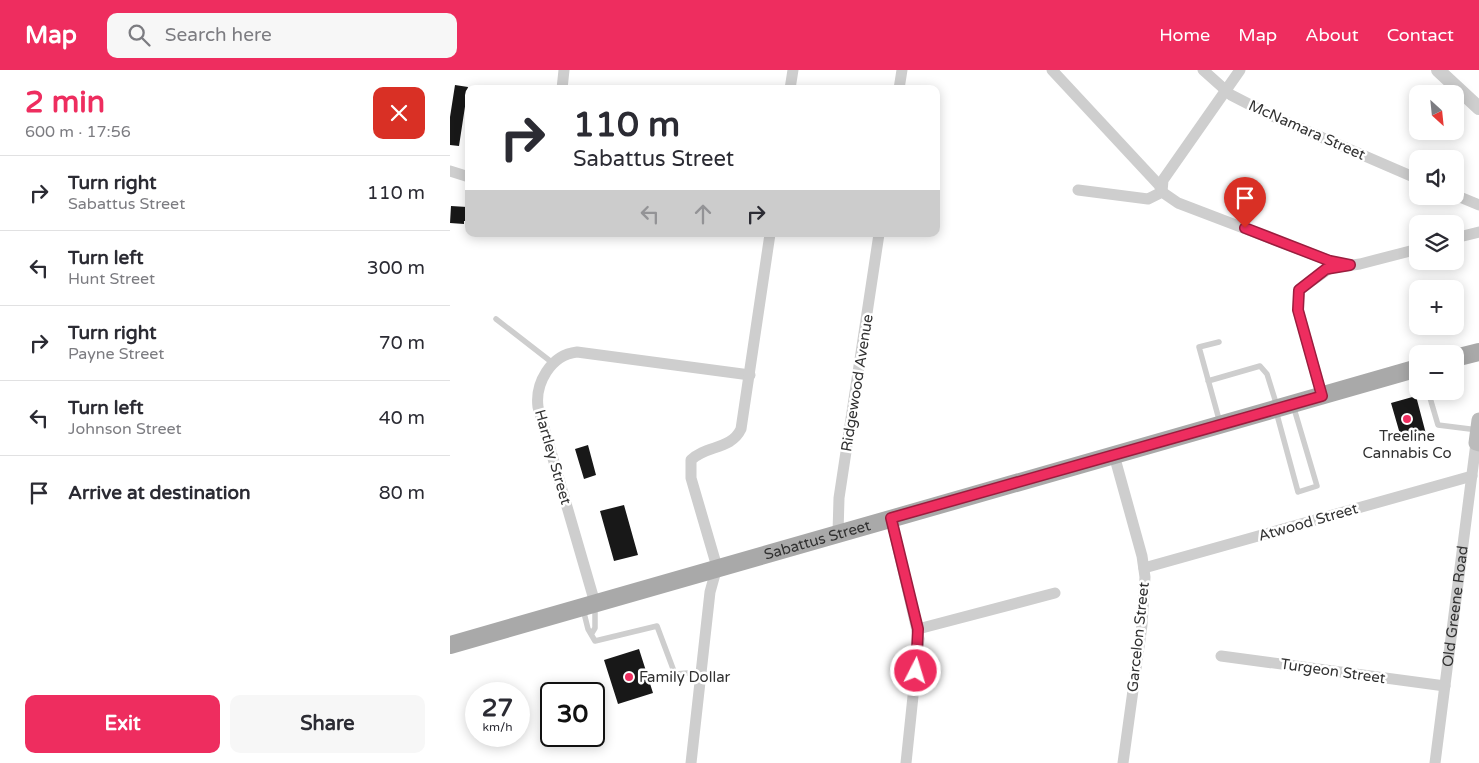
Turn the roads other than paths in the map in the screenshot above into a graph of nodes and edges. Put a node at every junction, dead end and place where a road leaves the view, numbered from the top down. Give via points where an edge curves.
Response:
1 (564, 70) edge
2 (793, 70) edge
3 (902, 70) edge
4 (1052, 70) edge
5 (1203, 70) edge
6 (1240, 70) edge
7 (1438, 70) edge
8 (562, 85) edge
9 (791, 85) edge
10 (900, 85) edge
11 (1225, 91) junction
12 (1479, 108) edge
13 (450, 171) edge
14 (1409, 175) edge
15 (465, 177) edge
16 (1078, 190) dead end
17 (1162, 192) junction
18 (1464, 199) edge
19 (1479, 205) edge
20 (1479, 232) edge
21 (1464, 236) edge
22 (770, 237) edge
23 (879, 237) edge
24 (1409, 252) edge
25 (1350, 265) junction
26 (496, 319) dead end
27 (1220, 342) dead end
28 (1479, 352) edge
29 (1464, 356) edge
30 (554, 364) junction
31 (1409, 371) edge
32 (750, 375) junction
33 (1208, 381) junction
34 (1322, 396) junction
35 (1431, 400) edge
36 (1281, 407) junction
37 (1221, 424) junction
38 (1478, 434) edge
39 (1114, 455) junction
40 (1472, 476) junction
41 (891, 518) junction
42 (838, 533) junction
43 (717, 567) junction
44 (1144, 568) junction
45 (1055, 593) dead end
46 (589, 605) junction
47 (918, 629) junction
48 (592, 633) junction
49 (451, 644) edge
50 (1221, 656) dead end
51 (701, 672) junction
52 (1445, 686) junction
53 (691, 763) edge
54 (906, 763) edge
55 (1123, 763) edge
56 (1435, 763) edge

1 - 8 street
2 - 9 street
3 - 10 street
4 - 17 street
5 - 11 street, McNamara Street
6 - 11 street
7 - 12 street
11 - 14 street, McNamara Street via 1270,115
11 - 17 street via 1163,180
13 - 15 street
16 - 17 street via 1148,199
17 - 25 street via 1178,203 1330,261
18 - 19 street
20 - 21 street
22 - 32 street
23 - 42 street, Ridgewood Avenue via 839,498
24 - 25 street
25 - 34 street via 1326,269 1302,287 1297,298
26 - 30 lane
27 - 33 lane via 1199,347
28 - 29 main road
30 - 32 street, Hartley Street via 577,352
30 - 46 street, Hartley Street via 545,373 538,390 538,407
31 - 34 main road, Sabattus Street
32 - 43 street via 745,415 736,438 691,460 691,478
33 - 36 lane via 1260,366 1267,374
33 - 37 lane
34 - 36 main road, Sabattus Street
35 - 38 lane via 1438,426
36 - 36 lane via 1298,492 1317,486
36 - 37 main road, Sabattus Street
37 - 39 main road, Sabattus Street
38 - 40 street, Old Greene Road
39 - 41 main road, Sabattus Street
39 - 44 street, Garcelon Street
40 - 44 street, Atwood Street
40 - 52 street, Old Greene Road
41 - 42 main road, Sabattus Street
41 - 47 street
42 - 43 main road, Sabattus Street
43 - 46 main road, Sabattus Street
43 - 51 street via 710,592
44 - 55 street, Garcelon Street via 1142,625
45 - 47 street
46 - 48 lane via 595,628
46 - 48 lane via 588,629
46 - 49 main road, Sabattus Street
47 - 54 street
48 - 51 lane via 595,641 657,626 675,674
50 - 52 street, Turgeon Street
51 - 53 street
52 - 56 street, Old Greene Road

